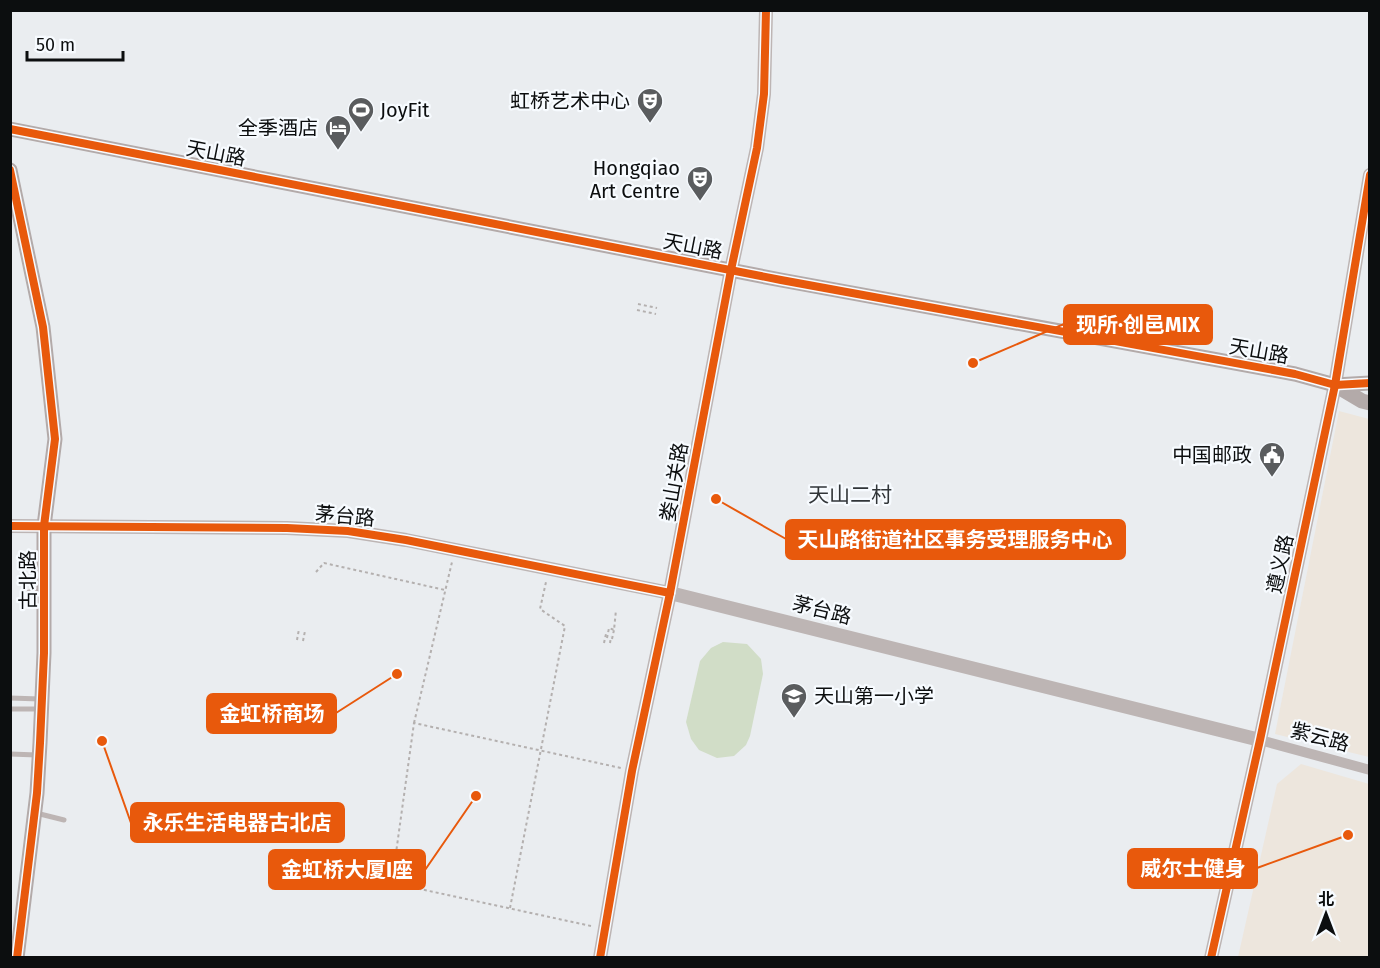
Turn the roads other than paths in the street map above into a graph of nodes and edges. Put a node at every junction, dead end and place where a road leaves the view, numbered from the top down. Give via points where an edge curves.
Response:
1 (766, 10) edge
2 (10, 129) edge
3 (10, 170) edge
4 (1370, 175) edge
5 (731, 270) junction
6 (1370, 383) edge
7 (1335, 385) junction
8 (1370, 403) edge
9 (10, 526) edge
10 (44, 526) junction
11 (670, 593) junction
12 (10, 698) edge
13 (41, 704) junction
14 (10, 709) edge
15 (1260, 740) junction
16 (10, 754) edge
17 (39, 754) junction
18 (1370, 770) edge
19 (34, 813) junction
20 (64, 820) dead end
21 (17, 957) edge
22 (600, 957) edge
23 (1211, 957) edge

1 - 5 street, 娄山关路 via 764,94 757,148
2 - 5 main road, 天山路
3 - 10 main road, 古北路 via 43,327 55,439
4 - 7 street, 遵义路
5 - 7 main road, 天山路 via 1295,374
5 - 11 street, 娄山关路
6 - 7 main road, 天山路
7 - 8 main road, 天山路
7 - 15 street, 遵义路
9 - 10 street, 茅台路
10 - 11 street, 茅台路 via 348,531
10 - 13 main road, 古北路 via 37,591
11 - 15 street, 茅台路
11 - 22 street, 娄山关路 via 632,771
12 - 13 lane
13 - 14 lane
13 - 17 main road, 古北路
15 - 18 street, 紫云路
15 - 23 street, 遵义路
16 - 17 lane
17 - 19 main road, 古北路
19 - 20 lane
19 - 21 main road, 古北路

